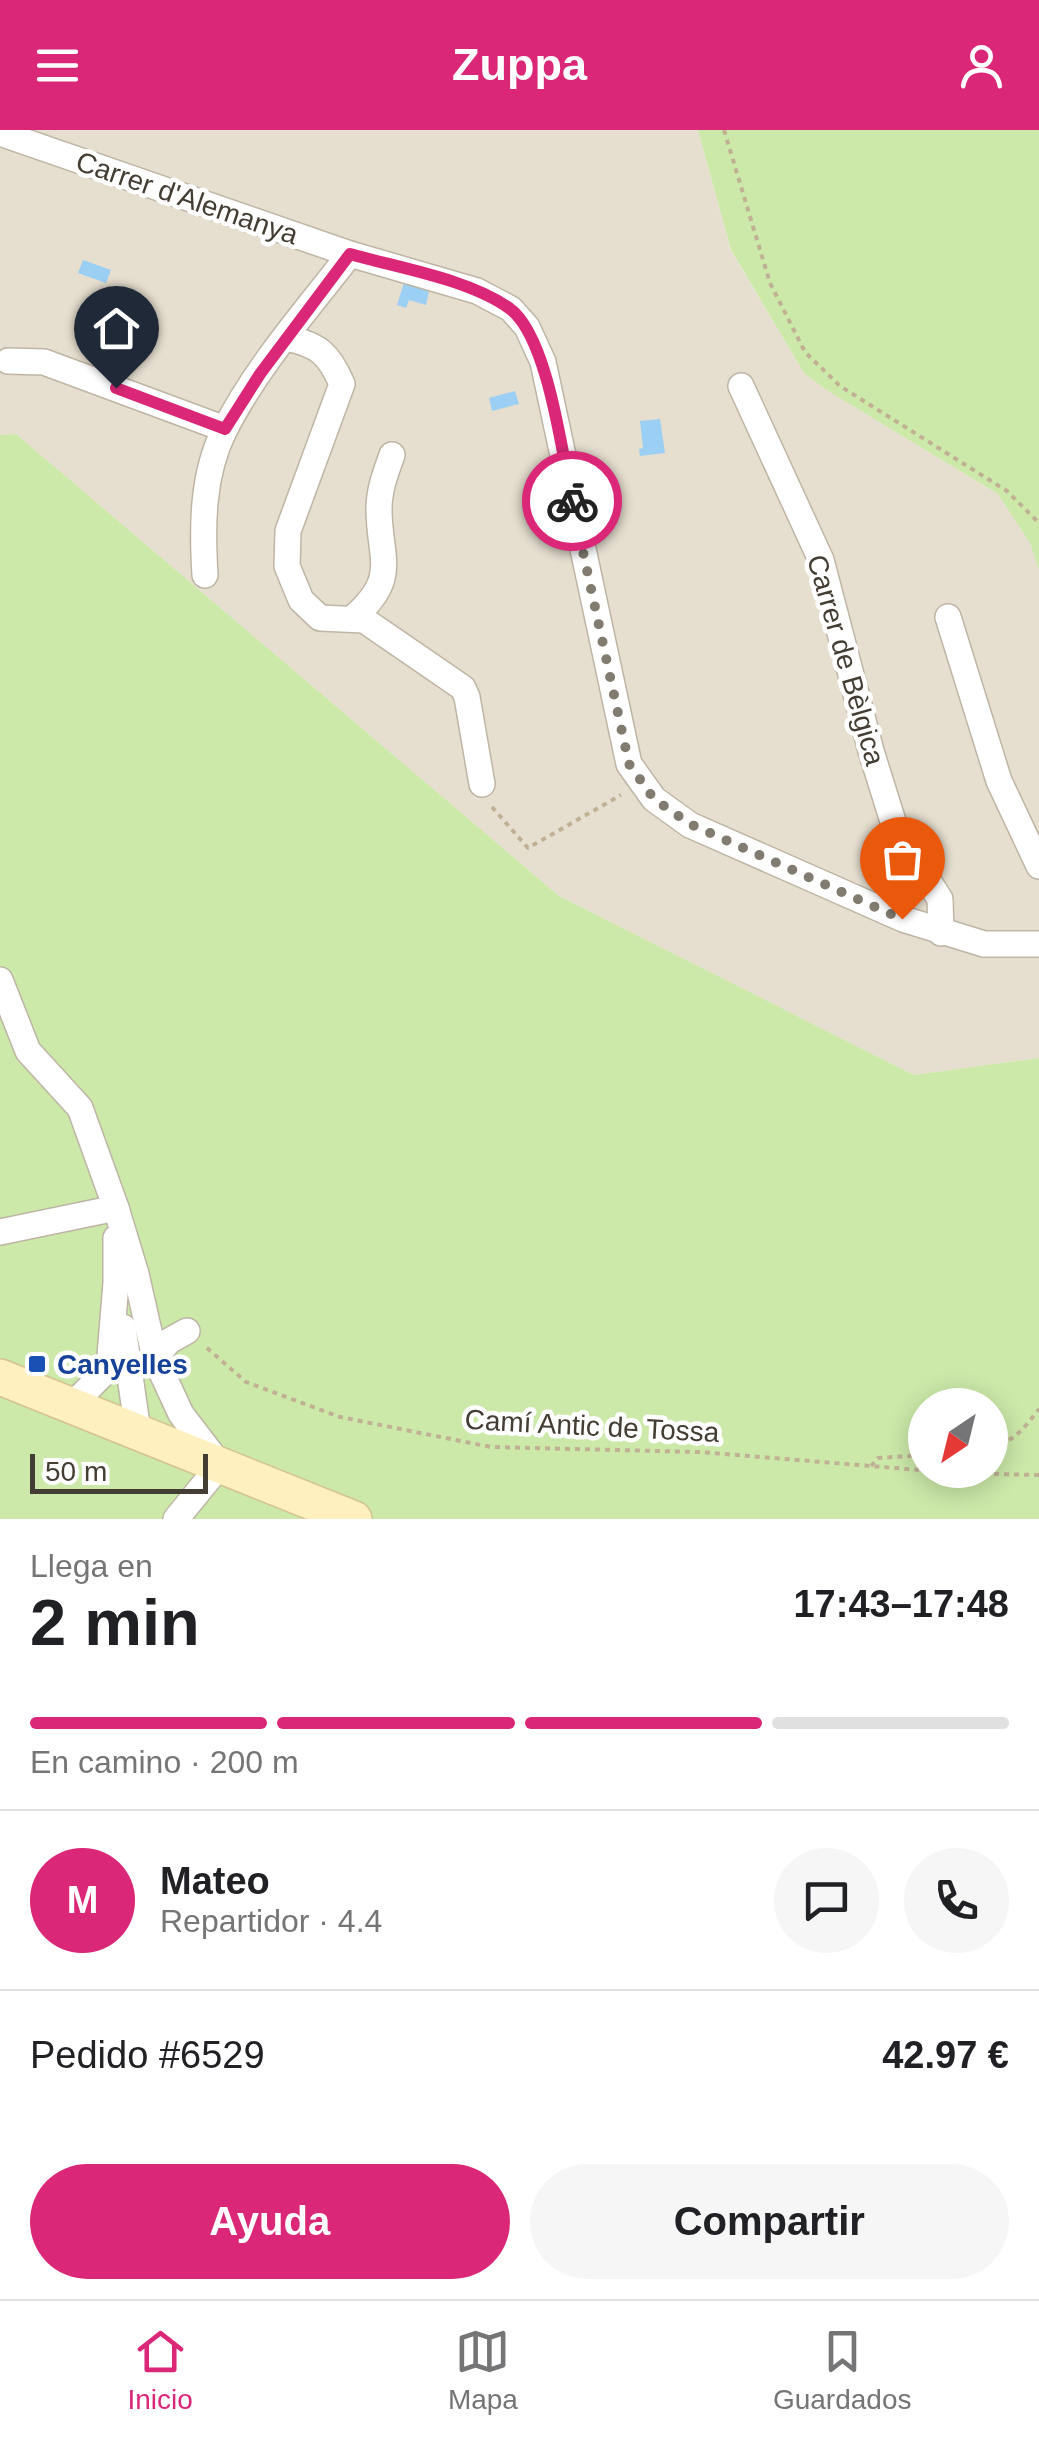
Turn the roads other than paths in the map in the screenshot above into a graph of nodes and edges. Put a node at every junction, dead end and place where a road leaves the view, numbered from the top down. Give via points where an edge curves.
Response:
1 (0, 133) edge
2 (350, 254) junction
3 (287, 338) junction
4 (8, 361) dead end
5 (742, 386) dead end
6 (225, 429) junction
7 (392, 454) dead end
8 (205, 575) dead end
9 (948, 617) dead end
10 (353, 618) junction
11 (482, 784) road end
12 (1039, 866) edge
13 (942, 933) junction
14 (1039, 944) edge
15 (0, 980) edge
16 (116, 1208) junction
17 (0, 1232) edge
18 (116, 1283) junction
19 (187, 1331) road end
20 (154, 1358) junction
21 (0, 1377) edge
22 (72, 1405) junction
23 (138, 1432) junction
24 (220, 1465) junction
25 (176, 1519) edge
26 (354, 1519) edge

1 - 2 street, Carrer d'Alemanya
2 - 3 street
2 - 13 street, Carrer d'Alemanya via 477,290 527,327 542,362 629,764 654,799 690,824
3 - 6 street
3 - 10 street via 311,343 332,362 342,384 288,531 287,566 301,600 320,618
4 - 6 street via 44,362
5 - 13 street, Carrer de Bèlgica via 821,560 896,831 940,899
6 - 8 street via 202,524
7 - 10 street via 379,510 386,571
9 - 12 street via 999,781
10 - 11 street via 463,688
13 - 14 street, Carrer d'Alemanya via 984,944
15 - 16 street via 28,1051 80,1108
16 - 17 street
16 - 18 street
16 - 20 street
18 - 22 street via 109,1368
18 - 23 street
19 - 20 street
20 - 24 street via 181,1414
21 - 22 main road
22 - 23 main road
23 - 24 main road
24 - 25 street
24 - 26 main road

